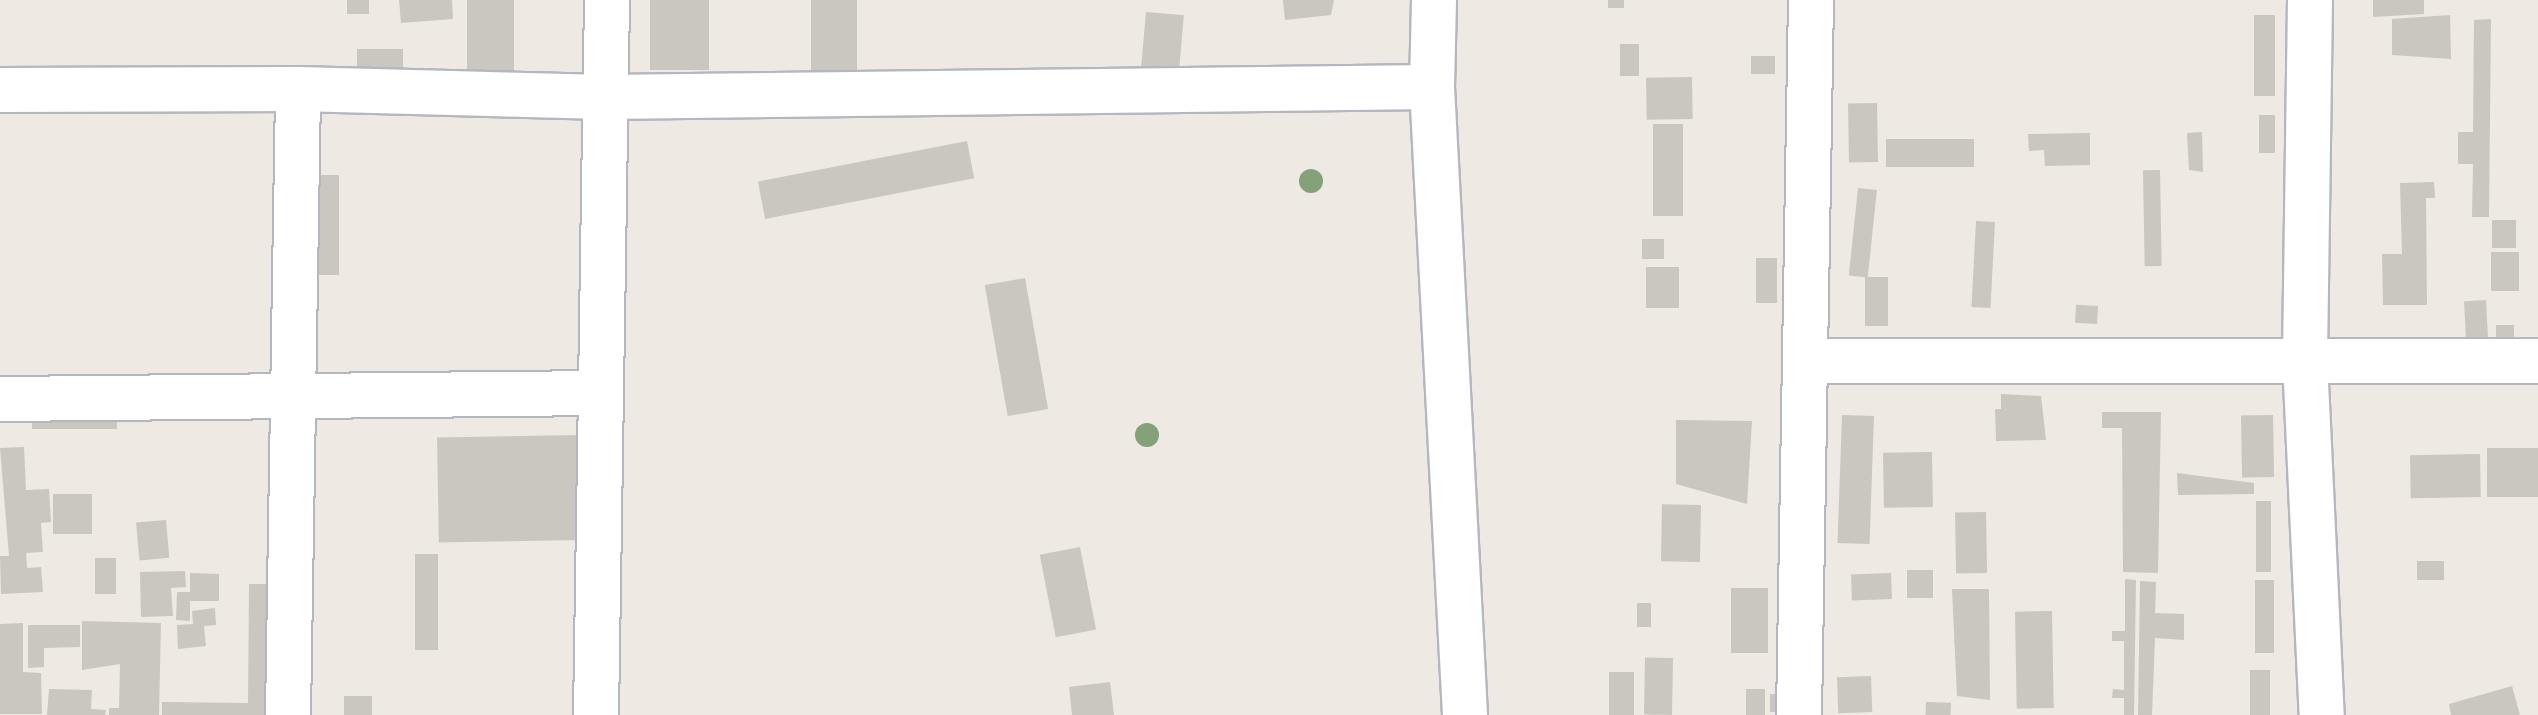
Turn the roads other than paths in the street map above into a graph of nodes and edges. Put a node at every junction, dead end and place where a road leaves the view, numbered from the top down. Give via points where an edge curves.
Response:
1 (607, 0) edge
2 (1434, 0) edge
3 (1811, 0) edge
4 (2310, 0) edge
5 (1432, 87) junction
6 (298, 89) junction
7 (0, 90) edge
8 (605, 97) junction
9 (1805, 361) junction
10 (2305, 361) junction
11 (2538, 361) edge
12 (601, 393) junction
13 (291, 396) junction
14 (0, 399) edge
15 (288, 715) edge
16 (596, 715) edge
17 (1465, 715) edge
18 (1799, 715) edge
19 (2322, 715) edge

1 - 8 street
2 - 5 street
3 - 9 street
4 - 10 street
5 - 8 street
5 - 17 street
6 - 7 street
6 - 8 street
6 - 13 street
8 - 12 street
9 - 10 street
9 - 18 street
10 - 11 street
10 - 19 street
12 - 13 street
12 - 16 street
13 - 14 street
13 - 15 street

